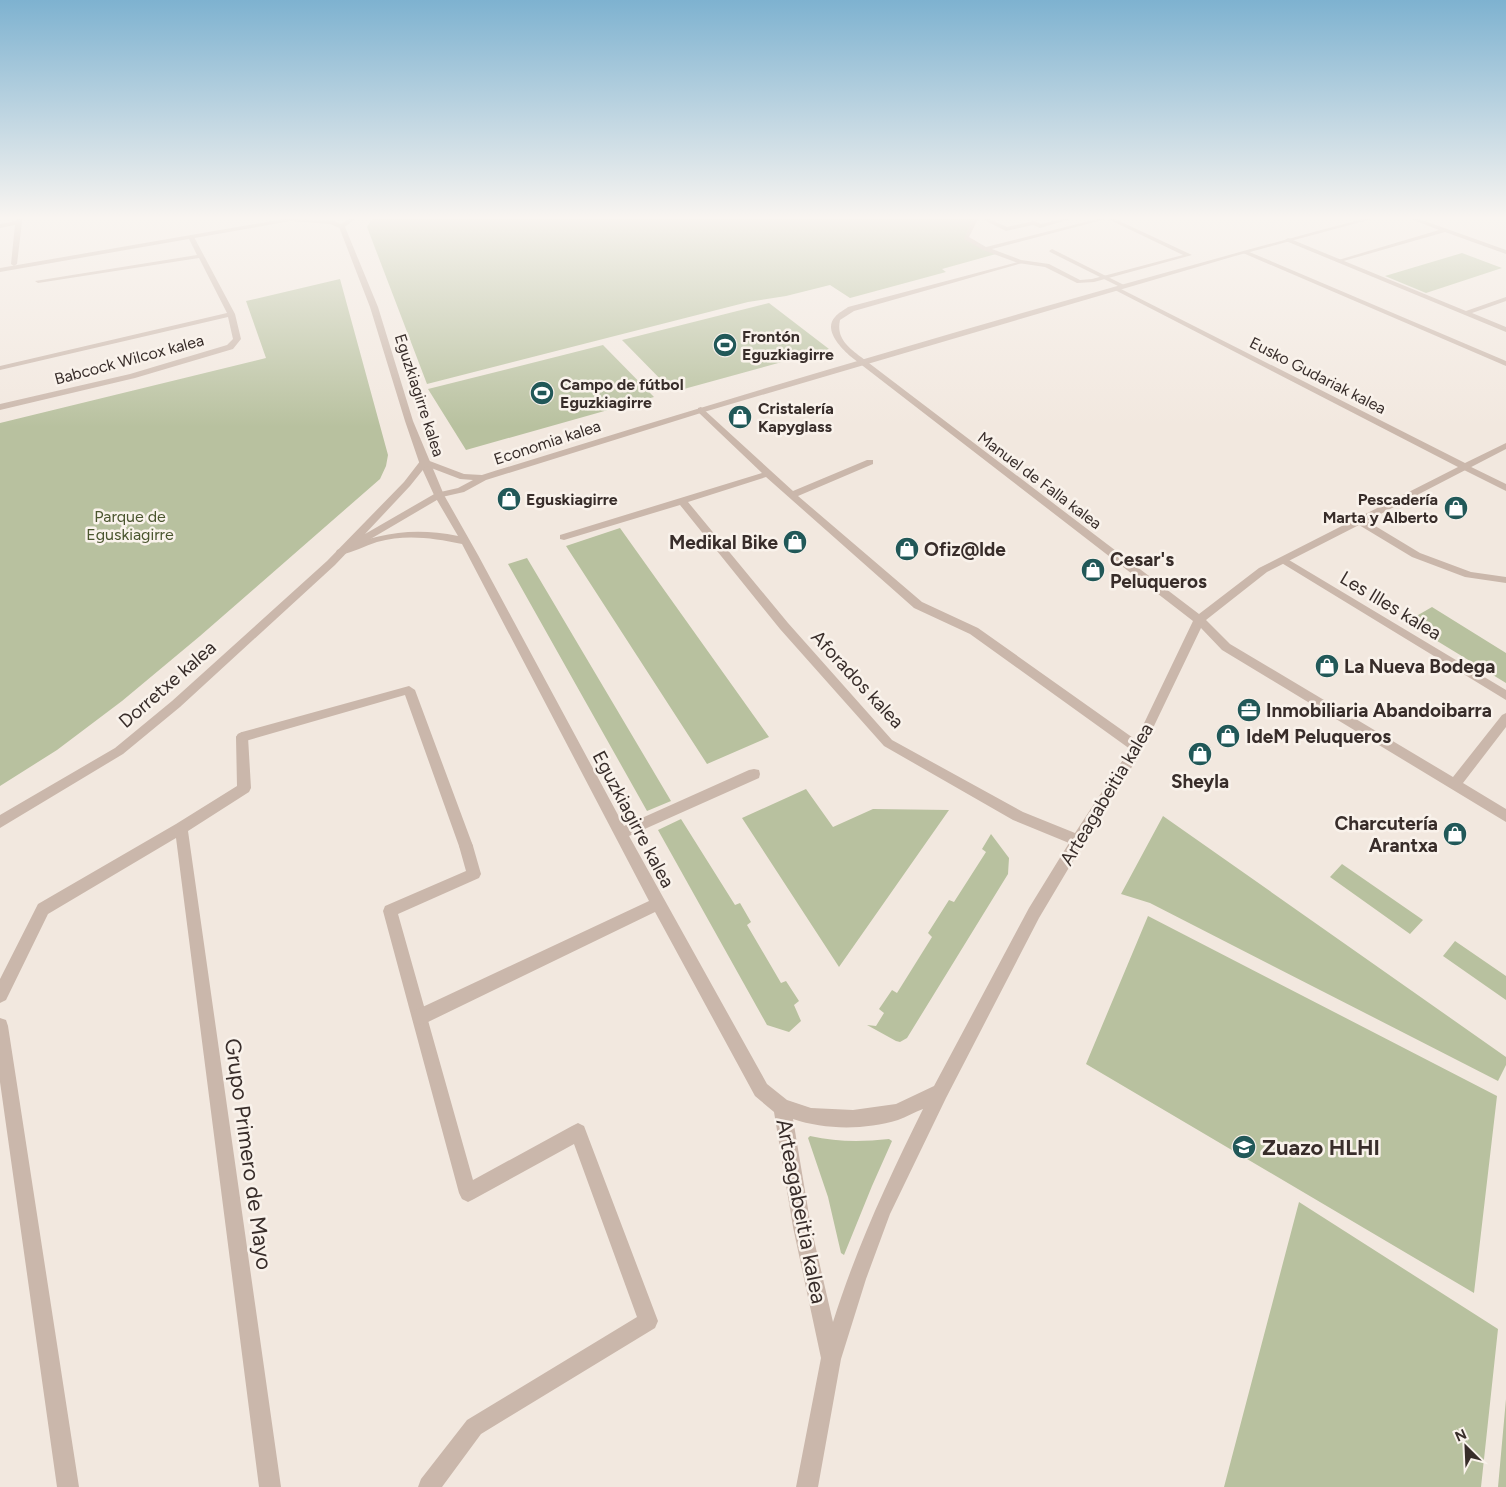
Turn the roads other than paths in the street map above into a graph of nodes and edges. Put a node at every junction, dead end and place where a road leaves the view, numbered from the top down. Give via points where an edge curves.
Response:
1 (218, 288) edge
2 (366, 288) edge
3 (925, 288) edge
4 (1120, 288) edge
5 (1121, 288) edge
6 (1330, 288) edge
7 (1405, 288) edge
8 (1506, 299) edge
9 (1466, 313) junction
10 (231, 314) junction
11 (1506, 330) edge
12 (864, 363) junction
13 (1506, 364) edge
14 (0, 368) edge
15 (0, 407) edge
16 (701, 410) junction
17 (1506, 446) edge
18 (424, 462) junction
19 (870, 462) dead end
20 (1465, 467) junction
21 (768, 474) junction
22 (484, 478) junction
23 (1506, 488) edge
24 (439, 495) junction
25 (791, 495) junction
26 (682, 501) junction
27 (1361, 522) junction
28 (564, 537) dead end
29 (464, 541) junction
30 (341, 552) junction
31 (1284, 560) junction
32 (1506, 580) edge
33 (1199, 620) junction
34 (1506, 696) edge
35 (1506, 718) edge
36 (1138, 748) junction
37 (754, 774) dead end
38 (1454, 785) junction
39 (1506, 816) edge
40 (0, 822) edge
41 (181, 828) junction
42 (621, 834) junction
43 (1078, 840) junction
44 (658, 904) junction
45 (0, 994) edge
46 (420, 1017) junction
47 (0, 1026) edge
48 (940, 1092) junction
49 (782, 1107) junction
50 (831, 1359) junction
51 (810, 1484) edge
52 (68, 1487) edge
53 (270, 1487) edge
54 (429, 1487) edge

1 - 10 street
2 - 18 street, Eguzkiagirre kalea
3 - 12 street, Manuel de Falla kalea via 861,306 837,319 835,333 839,341
4 - 12 street, Economia kalea
5 - 20 street, Eusko Gudariak kalea
6 - 13 street
7 - 9 street
8 - 9 street
9 - 11 street
10 - 14 street
10 - 15 street, Babcock Wilcox kalea via 237,338 230,347 132,376
12 - 16 street, Economia kalea
12 - 33 street, Manuel de Falla kalea
16 - 21 street
16 - 22 street, Economia kalea
17 - 20 street, Arteagabeitia kalea
18 - 22 street, Economia kalea via 463,477
18 - 24 street, Eguzkiagirre kalea
18 - 30 street, Dorretxe kalea
19 - 25 street
20 - 23 street, Eusko Gudariak kalea
20 - 27 street, Arteagabeitia kalea
21 - 25 street
21 - 26 street
22 - 24 street, Economia kalea via 461,490
24 - 29 street, Eguzkiagirre kalea
24 - 30 street, Dorretxe kalea
25 - 36 street via 918,605 974,631
26 - 28 street
26 - 43 street, Aforados kalea via 784,626 888,743 1018,816
27 - 31 street, Arteagabeitia kalea
27 - 32 street via 1416,555 1469,575
29 - 30 street via 429,533 398,534
29 - 42 street, Eguzkiagirre kalea
30 - 40 street, Dorretxe kalea via 176,704 119,750
31 - 33 street, Arteagabeitia kalea via 1263,570
31 - 34 street, Les Illes kalea
33 - 36 street, Arteagabeitia kalea
33 - 38 street, Manuel de Falla kalea via 1226,647
35 - 38 street
36 - 43 street, Arteagabeitia kalea
37 - 42 street
38 - 39 street, Manuel de Falla kalea
41 - 45 street via 43,909
41 - 46 street via 244,788 242,737 409,690 474,874 390,910
41 - 53 street, Grupo Primero de Mayo
42 - 44 street, Eguzkiagirre kalea
43 - 48 street, Arteagabeitia kalea via 1034,913
44 - 46 street
44 - 49 street, Eguzkiagirre kalea via 761,1090
46 - 54 street via 468,1193 578,1132 648,1321 474,1427
47 - 52 street
48 - 49 street, Arteagabeitia kalea via 897,1112 853,1119 811,1117
48 - 50 street, Arteagabeitia kalea via 883,1210 856,1278
49 - 50 street, Arteagabeitia kalea via 802,1228
50 - 51 street, Arteagabeitia kalea

